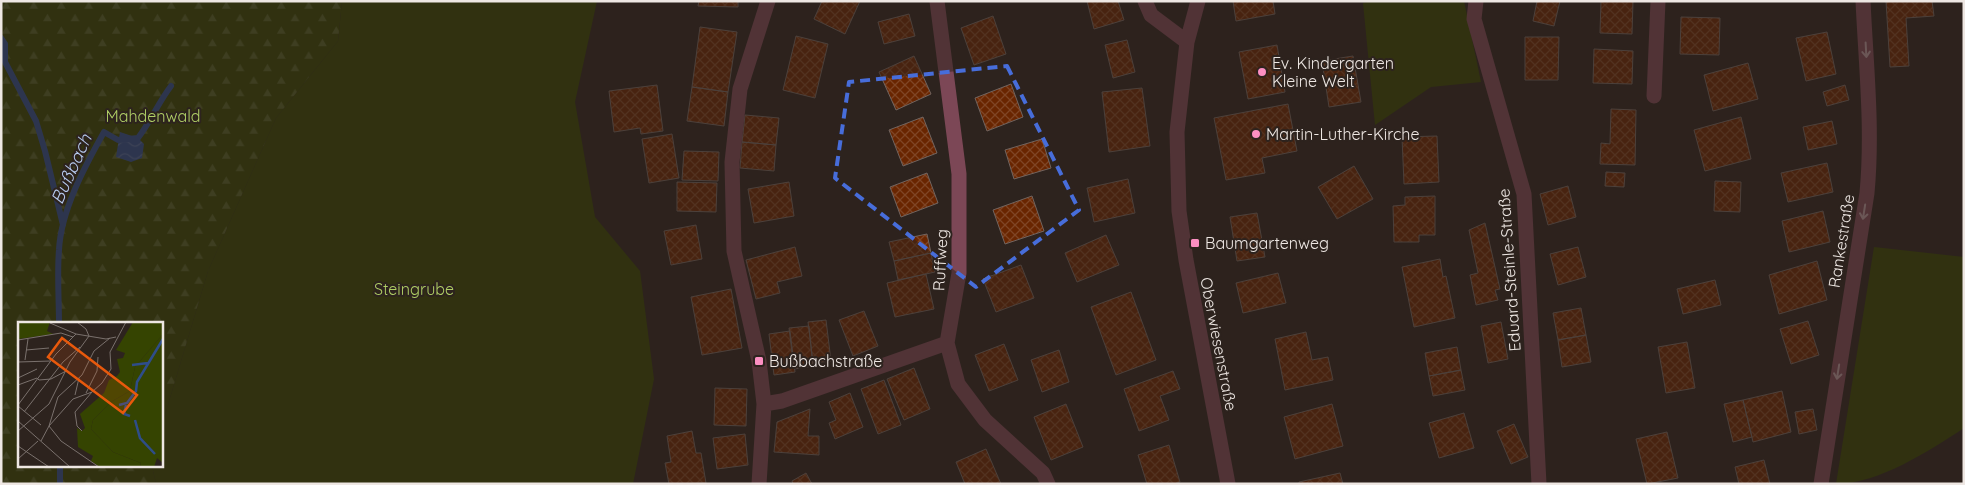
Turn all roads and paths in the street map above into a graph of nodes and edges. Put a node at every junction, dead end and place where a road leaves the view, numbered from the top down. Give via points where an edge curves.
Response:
1 (768, 1) edge
2 (937, 1) edge
3 (1146, 1) edge
4 (1198, 1) edge
5 (1476, 1) edge
6 (1658, 1) edge
7 (1863, 1) edge
8 (1187, 42) junction
9 (1654, 96) dead end
10 (948, 343) junction
11 (764, 404) junction
12 (759, 484) edge
13 (1048, 484) edge
14 (1228, 484) edge
15 (1539, 484) edge
16 (1821, 484) edge

1 - 11 street via 740,89 732,162 734,252 759,361
2 - 10 street, Ruffweg via 959,174 959,273
3 - 8 street via 1151,15
4 - 8 street, Oberwiesenstraße
5 - 15 street, Eduard-Steinle-Straße via 1474,20 1524,194
6 - 9 street
7 -> 16 street, Rankestraße via 1870,160
8 - 14 street, Oberwiesenstraße via 1177,132 1180,210 1186,260
10 - 11 street via 782,401
10 - 13 street, Ruffweg via 958,384 985,420 1043,474
11 - 12 street

